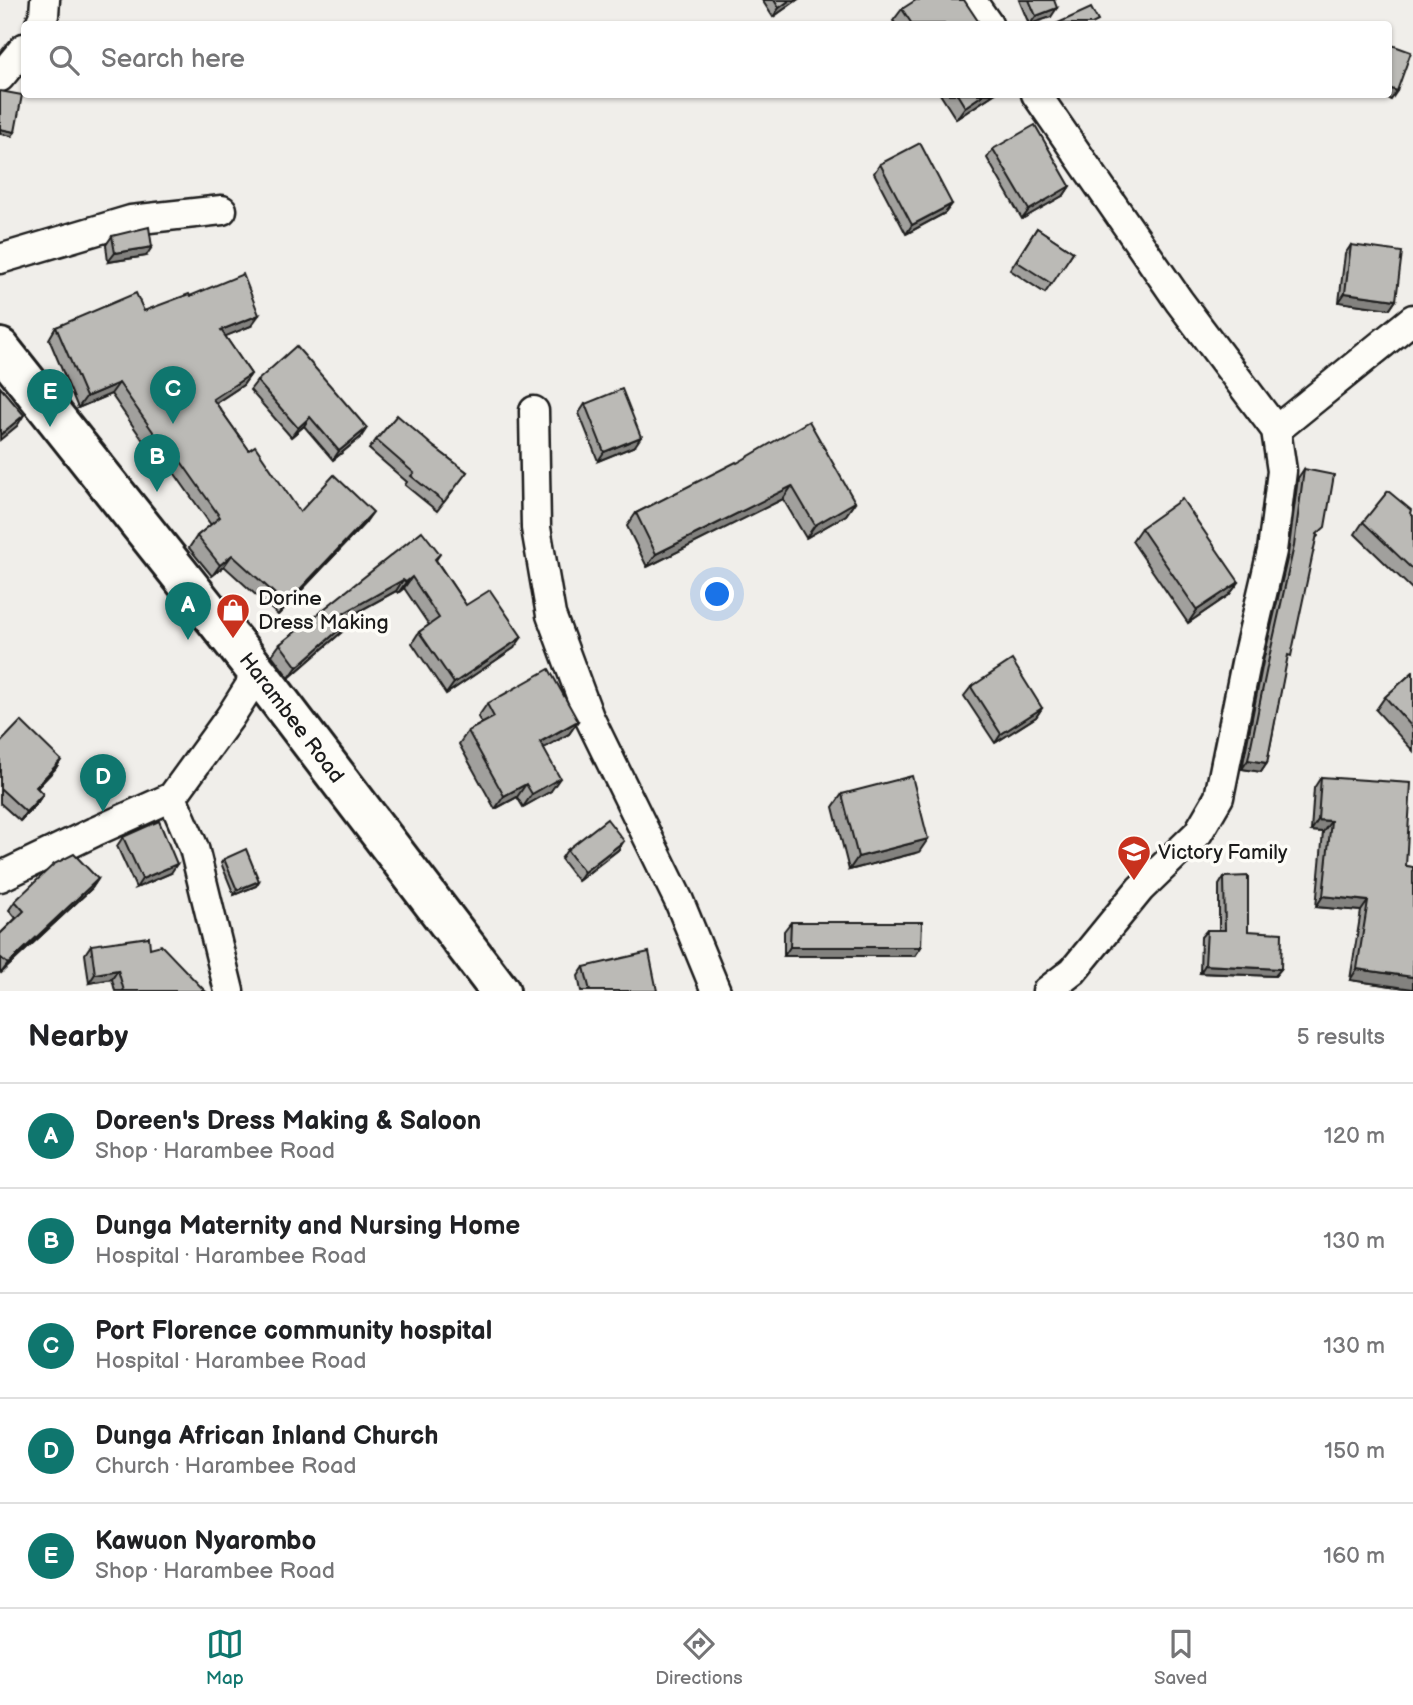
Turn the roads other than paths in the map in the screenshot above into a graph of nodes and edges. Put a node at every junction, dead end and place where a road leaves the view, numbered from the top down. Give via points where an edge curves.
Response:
1 (46, 0) edge
2 (971, 0) edge
3 (41, 21) edge
4 (986, 21) edge
5 (21, 52) edge
6 (0, 77) edge
7 (1040, 98) edge
8 (222, 209) dead end
9 (0, 259) edge
10 (1413, 319) edge
11 (0, 348) edge
12 (534, 411) dead end
13 (1276, 430) junction
14 (258, 673) junction
15 (172, 797) junction
16 (0, 877) edge
17 (229, 991) edge
18 (500, 991) edge
19 (716, 991) edge
20 (1047, 991) edge

1 - 3 street
2 - 4 street
5 - 6 street
7 - 13 street via 1179,301
8 - 9 street via 131,220
10 - 13 street
11 - 14 main road, Harambee Road
12 - 19 street via 536,528 551,615 589,717 679,901
13 - 20 street via 1282,471 1272,551 1219,797 1198,833 1140,889 1073,971
14 - 15 street
14 - 18 main road, Harambee Road
15 - 16 street
15 - 17 street via 194,848

